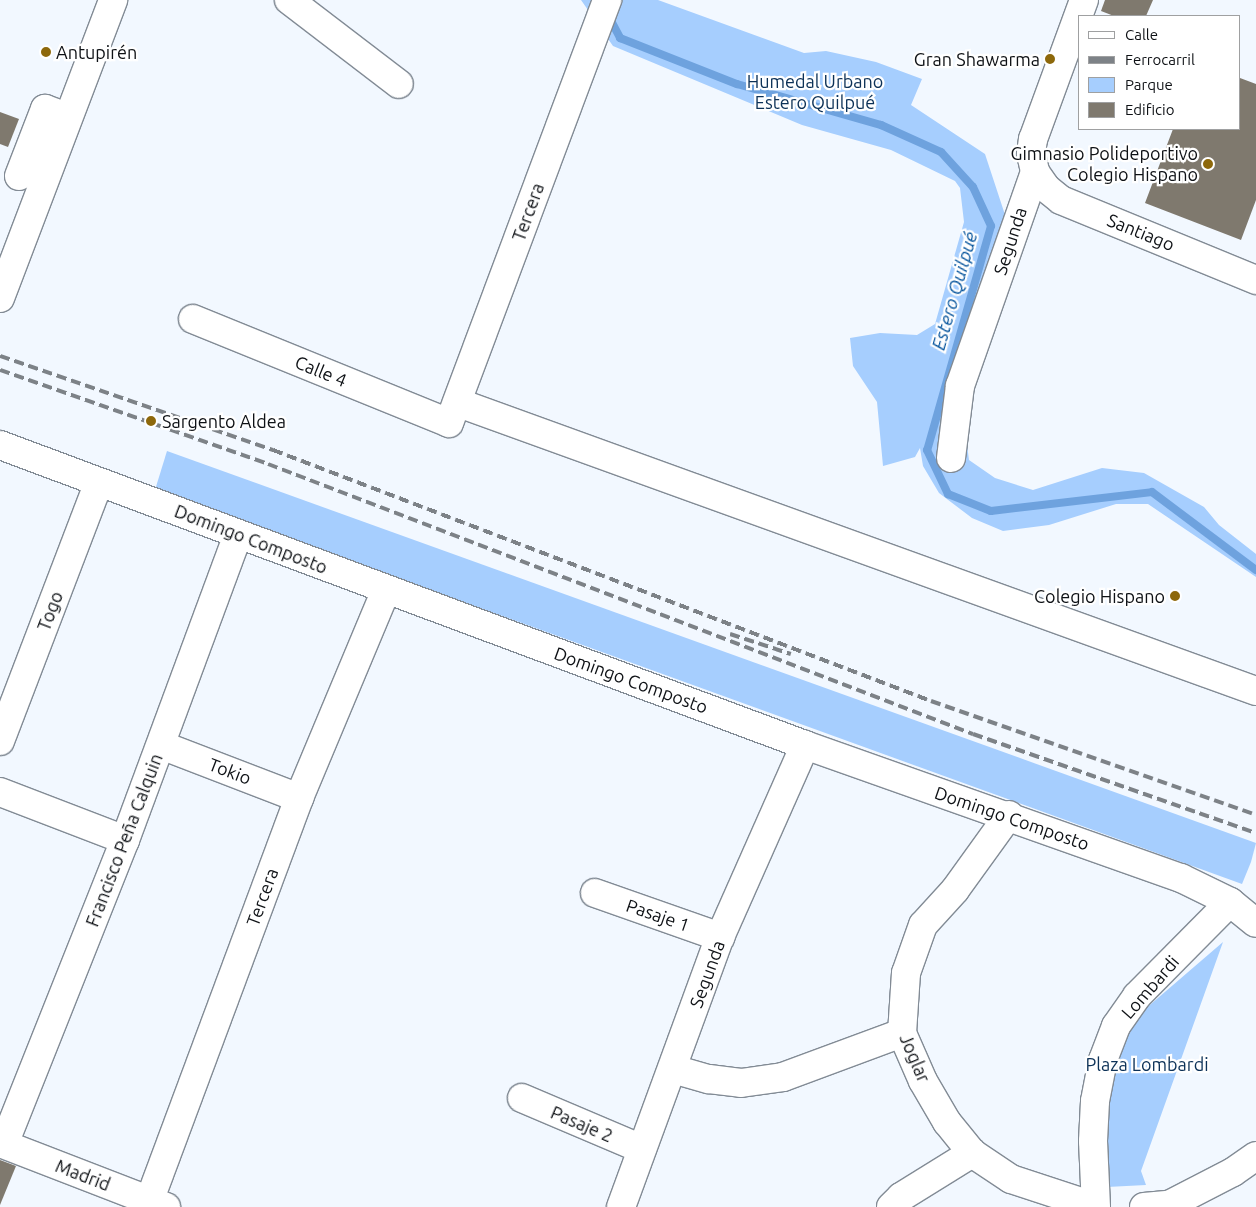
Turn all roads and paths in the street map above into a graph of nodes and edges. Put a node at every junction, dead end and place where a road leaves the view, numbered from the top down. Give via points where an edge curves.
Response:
1 (112, 0) edge
2 (289, 0) edge
3 (607, 0) edge
4 (1084, 0) edge
5 (1078, 15) edge
6 (1078, 16) edge
7 (399, 84) dead end
8 (67, 118) junction
9 (1035, 172) junction
10 (19, 176) dead end
11 (1256, 280) edge
12 (0, 298) edge
13 (193, 319) dead end
14 (454, 413) junction
15 (0, 445) edge
16 (951, 458) dead end
17 (99, 482) junction
18 (238, 534) junction
19 (386, 590) junction
20 (1256, 692) edge
21 (0, 741) edge
22 (161, 745) junction
23 (805, 745) junction
24 (0, 792) edge
25 (299, 798) junction
26 (1009, 815) junction
27 (125, 840) junction
28 (595, 893) dead end
29 (1230, 902) junction
30 (1256, 924) edge
31 (720, 937) junction
32 (902, 1033) junction
33 (673, 1068) junction
34 (522, 1098) dead end
35 (2, 1143) edge
36 (642, 1150) junction
37 (972, 1153) junction
38 (1256, 1156) edge
39 (154, 1205) edge
40 (620, 1207) edge
41 (891, 1207) edge
42 (1096, 1207) edge
43 (1144, 1207) edge

1 - 8 street
2 - 7 street
3 - 14 street, Tercera
4 - 5 street, Segunda
6 - 9 street, Segunda via 1033,139 1031,154
8 - 10 street via 45,109
8 - 12 street
9 - 11 street, Santiago via 1046,188 1062,200
9 - 16 street, Segunda via 960,386
13 - 14 street, Calle 4
14 - 20 street, Calle 4
15 - 17 street, Domingo Composto
17 - 18 street, Domingo Composto
17 - 21 street, Togo
18 - 19 street, Domingo Composto
18 - 22 street, Francisco Peña Calquin
19 - 23 street, Domingo Composto
19 - 25 street, Tercera
22 - 25 street, Tokio
22 - 27 street, Francisco Peña Calquin
23 - 26 street, Domingo Composto
23 - 31 street, Segunda
24 - 27 street
25 - 39 street, Tercera
26 - 29 street, Domingo Composto via 1181,878
26 - 32 street, Joglar via 955,890 923,925 906,973
27 - 35 street, Francisco Peña Calquin
28 - 31 street, Pasaje 1
29 - 30 street, Domingo Composto
29 - 42 street, Lombardi via 1137,996 1116,1026 1103,1060 1095,1102
31 - 33 street, Segunda
32 - 33 street via 783,1077 741,1083 709,1079
32 - 37 street, Joglar via 923,1081 947,1122
33 - 36 street, Segunda
34 - 36 street, Pasaje 2
35 - 39 street, Madrid
36 - 40 street, Segunda
37 - 41 street via 901,1197
37 - 42 street, Joglar via 1011,1179
38 - 43 street via 1233,1172 1169,1205

